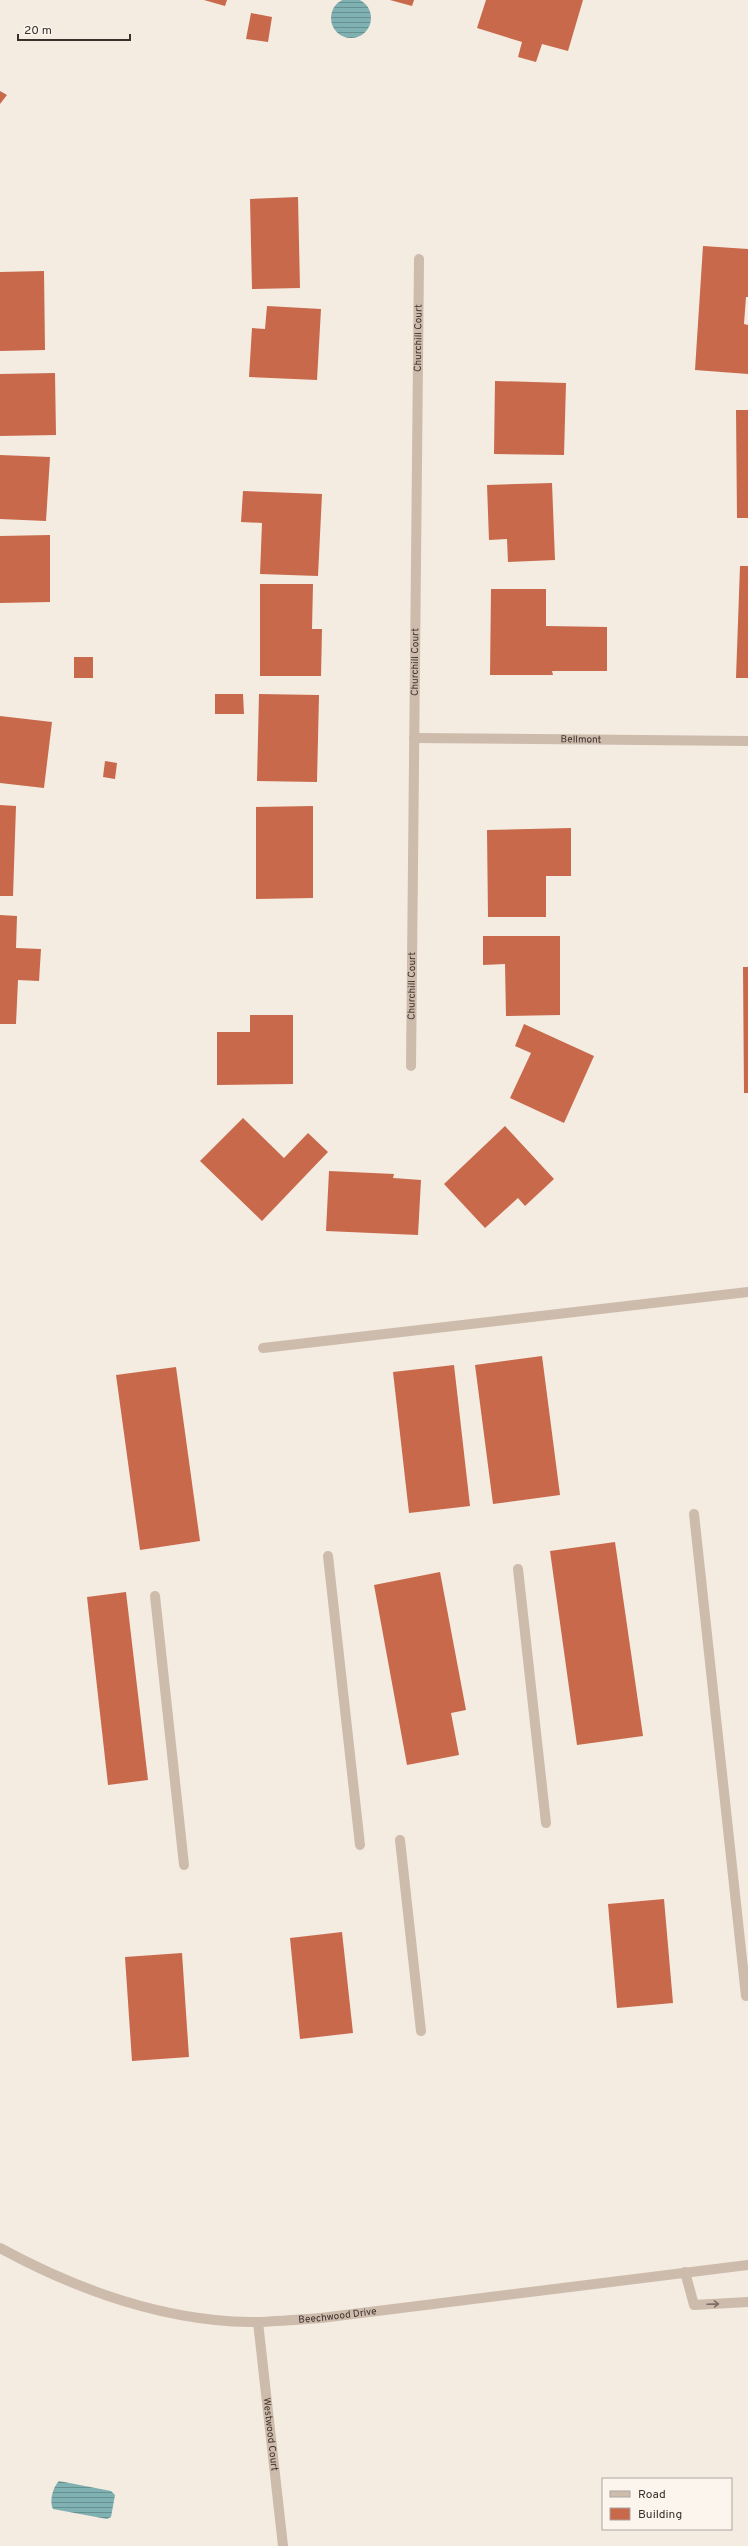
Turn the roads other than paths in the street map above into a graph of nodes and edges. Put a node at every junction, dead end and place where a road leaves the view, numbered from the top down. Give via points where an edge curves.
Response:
1 (419, 259) dead end
2 (414, 738) junction
3 (748, 741) edge
4 (411, 1066) dead end
5 (748, 1292) edge
6 (263, 1348) dead end
7 (694, 1514) dead end
8 (328, 1556) dead end
9 (518, 1569) dead end
10 (155, 1596) dead end
11 (546, 1823) dead end
12 (400, 1840) dead end
13 (360, 1845) dead end
14 (184, 1865) dead end
15 (746, 1996) dead end
16 (421, 2031) dead end
17 (0, 2248) edge
18 (748, 2265) edge
19 (685, 2272) junction
20 (748, 2302) edge
21 (258, 2322) junction
22 (282, 2546) edge

1 - 2 street, Churchill Court
2 - 3 street, Bellmont
2 - 4 street, Churchill Court
5 - 6 street
7 - 15 street
8 - 13 street
9 - 11 street
10 - 14 street
12 - 16 street
17 - 21 street, Beechwood Drive via 29,2264 104,2295 179,2315
18 - 19 street, Beechwood Drive
19 -> 20 street via 694,2305
19 - 21 street, Beechwood Drive via 321,2318
21 - 22 street, Westwood Court

